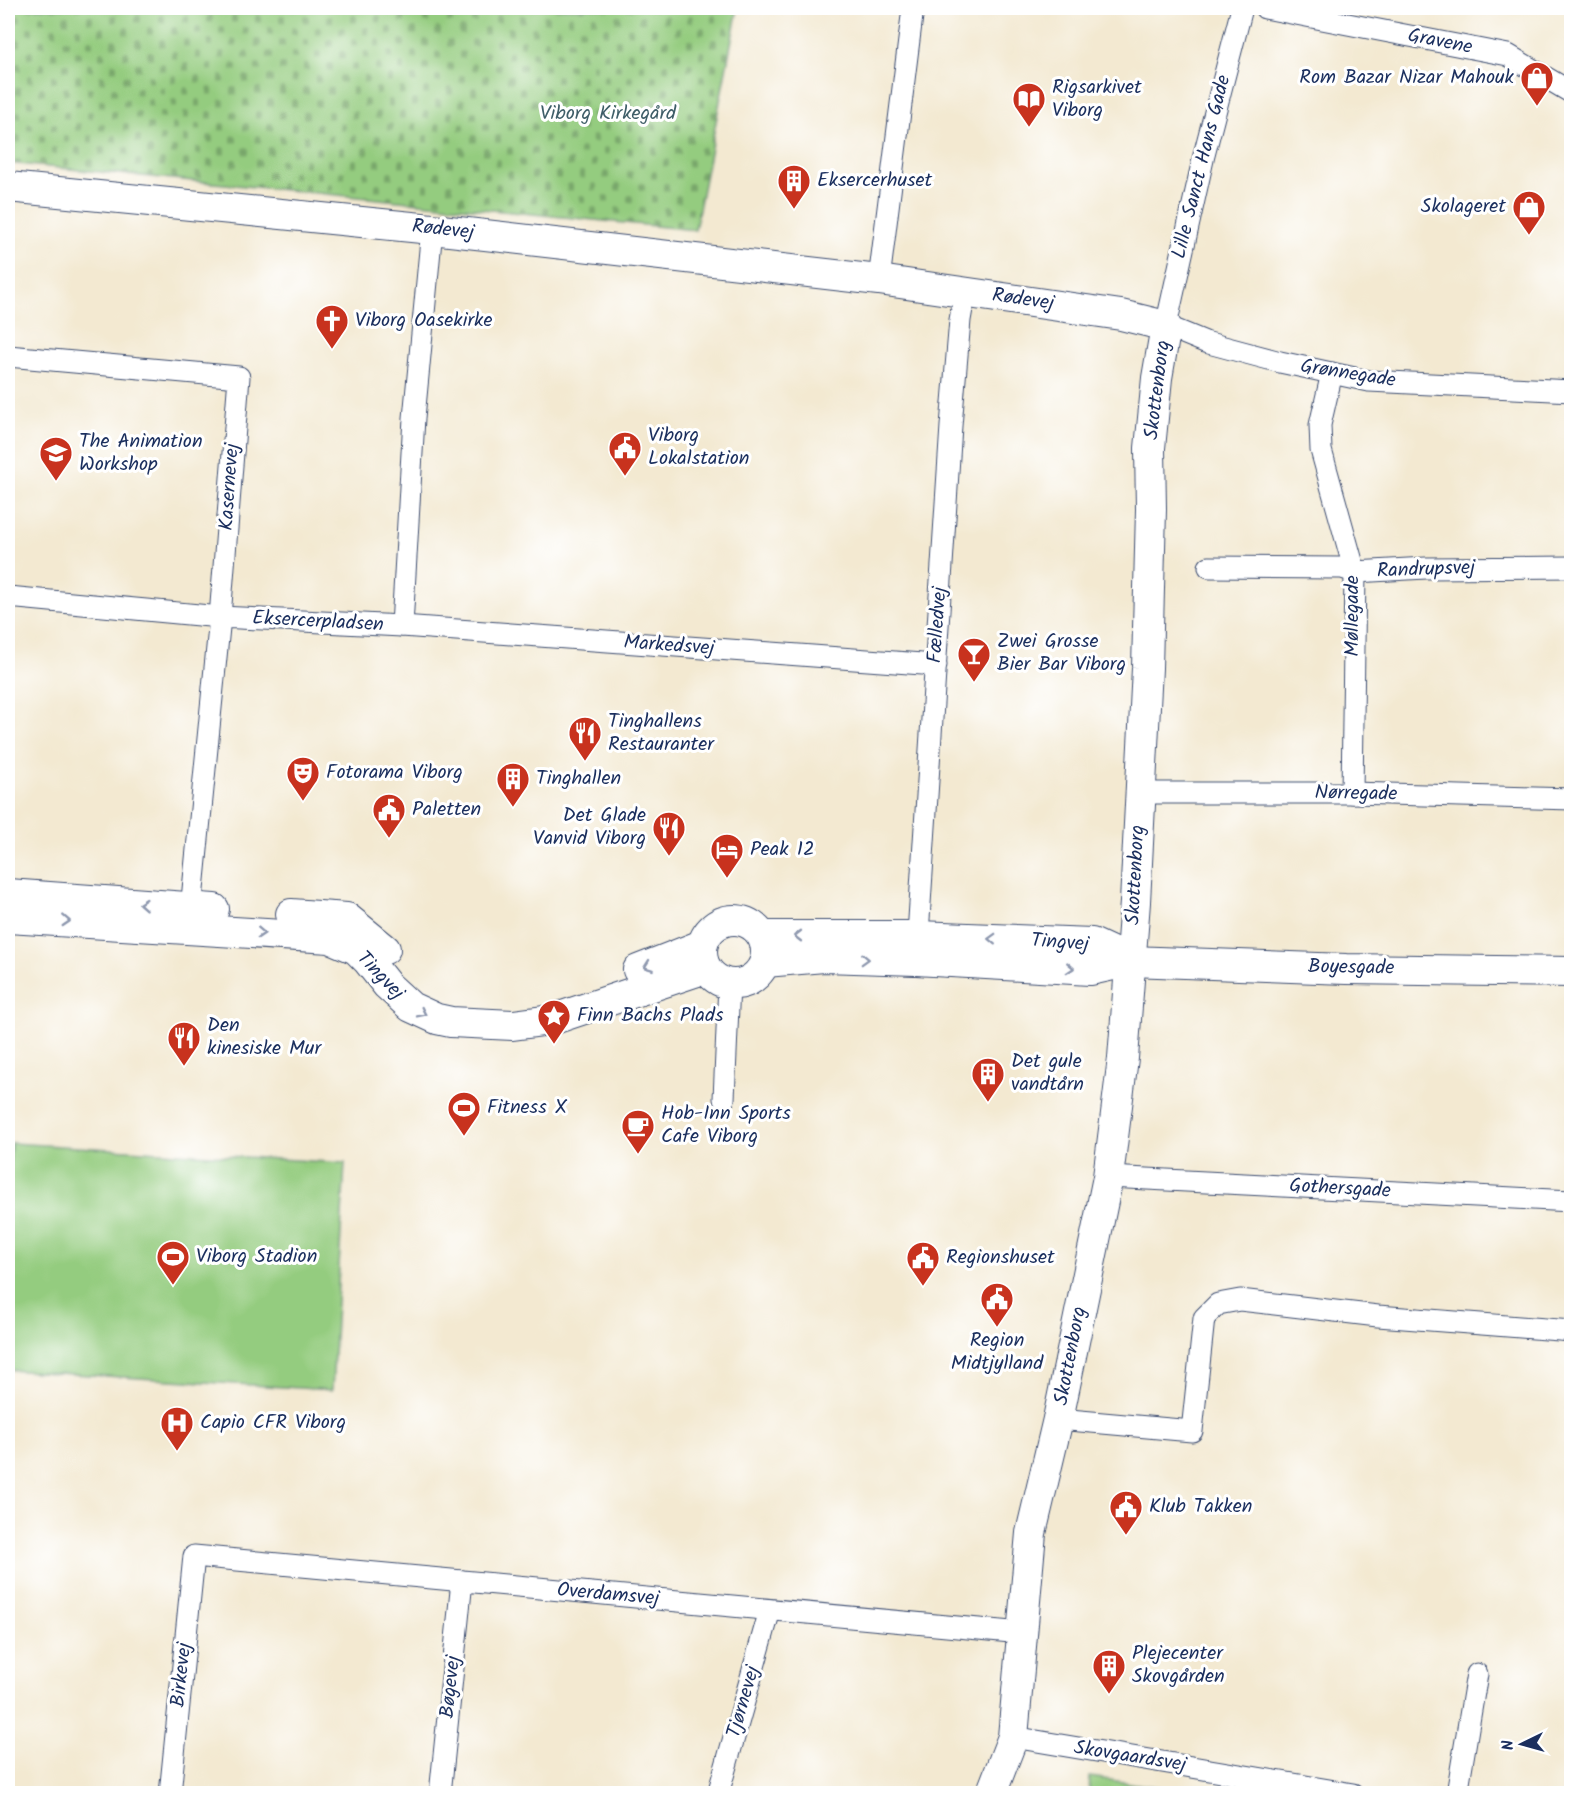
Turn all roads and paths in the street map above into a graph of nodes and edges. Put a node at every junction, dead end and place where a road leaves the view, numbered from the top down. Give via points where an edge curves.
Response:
1 (913, 8) edge
2 (1242, 8) edge
3 (1265, 8) edge
4 (1572, 93) edge
5 (8, 187) edge
6 (432, 229) junction
7 (879, 280) junction
8 (965, 292) junction
9 (1166, 326) junction
10 (8, 356) edge
11 (1332, 373) junction
12 (1572, 391) edge
13 (1209, 567) dead end
14 (1572, 567) edge
15 (1355, 572) junction
16 (8, 597) edge
17 (220, 617) junction
18 (402, 626) junction
19 (936, 665) junction
20 (1140, 793) junction
21 (1352, 794) junction
22 (1572, 799) edge
23 (8, 894) edge
24 (8, 918) edge
25 (190, 918) junction
26 (917, 948) junction
27 (764, 949) junction
28 (1131, 960) junction
29 (712, 966) junction
30 (1572, 972) edge
31 (724, 1099) dead end
32 (1108, 1178) junction
33 (1572, 1201) edge
34 (1572, 1331) edge
35 (1058, 1419) junction
36 (194, 1556) joint
37 (462, 1581) junction
38 (770, 1610) junction
39 (1022, 1633) junction
40 (1477, 1674) dead end
41 (1013, 1737) junction
42 (170, 1794) edge
43 (440, 1794) edge
44 (718, 1794) edge
45 (991, 1794) edge
46 (1353, 1794) edge
47 (1457, 1794) edge

1 - 7 street
2 - 9 street, Lille Sanct Hans Gade
3 - 4 street, Gravene via 1508,55
5 - 6 street, Rødevej
6 - 7 street, Rødevej
6 - 18 street, Eksercerpladsen via 414,418
7 - 8 street, Rødevej
8 - 9 street, Rødevej via 1121,315
8 - 19 street, Fælledvej via 951,426
9 - 11 street, Grønnegade via 1205,342
9 - 20 street, Skottenborg via 1150,448 1150,578
10 - 17 street, Kasernevej via 239,377
11 - 12 street, Grønnegade via 1369,381
11 - 15 street, Møllegade via 1320,425 1321,450
13 - 15 street, Randrupsvej via 1342,568
14 - 15 street, Randrupsvej
15 - 21 street, Møllegade
16 - 17 street
17 - 18 street, Eksercerpladsen
17 - 25 street
18 - 19 street, Markedsvej
19 - 26 street, Fælledvej
20 - 21 street, Nørregade
20 - 28 street, Skottenborg
21 - 22 street, Nørregade
25 -> 23 street, Tingvej
24 -> 25 street, Tingvej
25 - 29 street, Tingvej via 347,918 386,949 411,982 434,996 459,1002 514,1005 548,999 637,970
26 - 27 street, Tingvej via 824,957
26 - 28 street, Tingvej via 1092,943
27 - 29 street via 760,972 741,984
27 - 29 street via 751,924 727,920 711,929
28 - 30 street, Boyesgade via 1346,969
28 - 32 street, Skottenborg
29 - 31 street
32 - 33 street, Gothersgade
32 - 35 street, Skottenborg
34 - 35 street, Skottenborg via 1378,1316 1240,1300 1218,1304 1204,1318 1192,1431
35 - 39 street, Skottenborg via 1030,1533
36 - 37 street, Overdamsvej
36 - 42 street, Birkevej
37 - 38 street, Overdamsvej
37 - 43 street, Bøgevej
38 - 39 street, Overdamsvej
38 - 44 street, Tjørnevej
39 - 41 street, Skottenborg
40 - 47 street
41 - 45 street, Skottenborg
41 - 46 street, Skovgaardsvej

